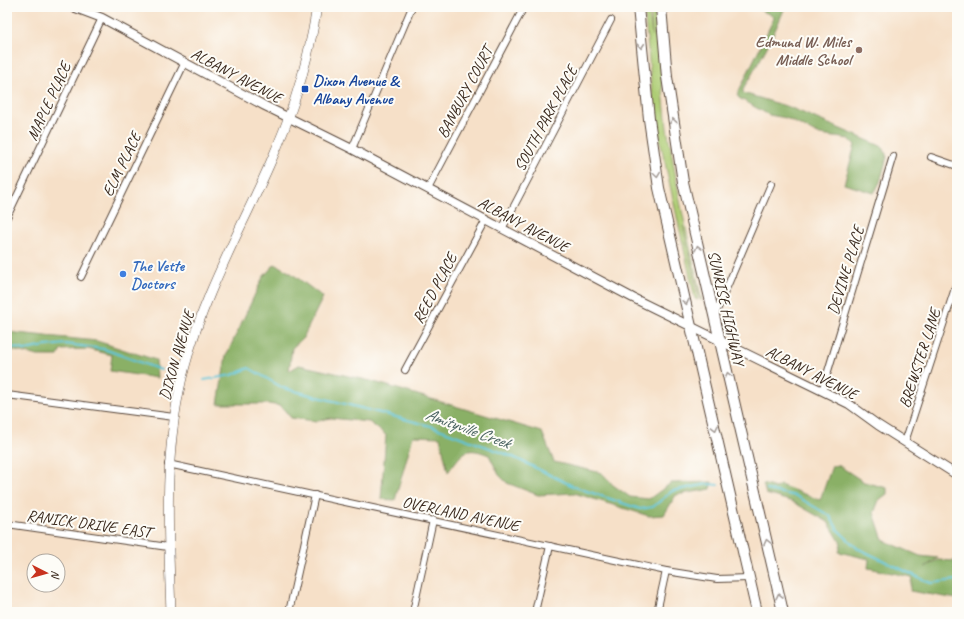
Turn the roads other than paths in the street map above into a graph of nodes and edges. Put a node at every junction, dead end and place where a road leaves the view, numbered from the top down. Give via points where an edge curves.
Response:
1 (73, 7) edge
2 (318, 7) edge
3 (412, 7) edge
4 (524, 7) edge
5 (661, 7) edge
6 (638, 8) edge
7 (102, 18) junction
8 (612, 20) dead end
9 (185, 62) junction
10 (288, 118) junction
11 (352, 150) junction
12 (893, 156) dead end
13 (931, 157) dead end
14 (957, 166) edge
15 (771, 184) dead end
16 (428, 189) junction
17 (7, 216) edge
18 (486, 220) junction
19 (502, 229) junction
20 (81, 277) dead end
21 (957, 282) edge
22 (714, 316) junction
23 (692, 328) junction
24 (720, 341) junction
25 (405, 370) dead end
26 (822, 391) junction
27 (7, 396) edge
28 (174, 417) junction
29 (906, 442) junction
30 (168, 464) junction
31 (957, 475) edge
32 (315, 495) junction
33 (433, 520) junction
34 (7, 524) edge
35 (550, 546) junction
36 (168, 547) junction
37 (666, 571) junction
38 (749, 578) junction
39 (170, 612) edge
40 (289, 612) edge
41 (413, 612) edge
42 (535, 612) edge
43 (657, 612) edge
44 (757, 612) edge
45 (783, 612) edge

1 - 7 street, ALBANY AVENUE
2 - 10 main road, DIXON AVENUE
3 - 11 street
4 - 16 street, BANBURY COURT
22 -> 5 highway, SUNRISE HIGHWAY via 683,182 667,77
6 -> 23 highway via 659,188
7 - 9 street, ALBANY AVENUE
7 - 17 street, MAPLE PLACE
8 - 19 street, SOUTH PARK PLACE
9 - 10 street, ALBANY AVENUE
9 - 20 street, ELM PLACE
10 - 11 street, ALBANY AVENUE
10 - 28 main road, DIXON AVENUE via 202,315 184,366
11 - 16 street, ALBANY AVENUE
12 - 26 street, DEVINE PLACE
13 - 14 street
15 - 22 street
16 - 18 street, ALBANY AVENUE
18 - 19 street, ALBANY AVENUE
18 - 25 street, REED PLACE
19 - 23 street, ALBANY AVENUE
21 - 29 street, BREWSTER LANE
22 - 24 highway, SUNRISE HIGHWAY
23 - 24 street, ALBANY AVENUE
23 -> 38 highway
24 - 26 street, ALBANY AVENUE
45 -> 24 highway, SUNRISE HIGHWAY
26 - 29 street, ALBANY AVENUE via 849,404
27 - 28 street
28 - 30 main road, DIXON AVENUE
29 - 31 street, ALBANY AVENUE
30 - 32 street, OVERLAND AVENUE
30 - 36 main road, DIXON AVENUE
32 - 33 street, OVERLAND AVENUE
32 - 40 street
33 - 35 street, OVERLAND AVENUE
33 - 41 street
34 - 36 street, RANICK DRIVE EAST
35 - 37 street, OVERLAND AVENUE
35 - 42 street
36 - 39 main road, DIXON AVENUE
37 - 38 street, OVERLAND AVENUE via 717,580
37 - 43 street
38 - 44 highway

